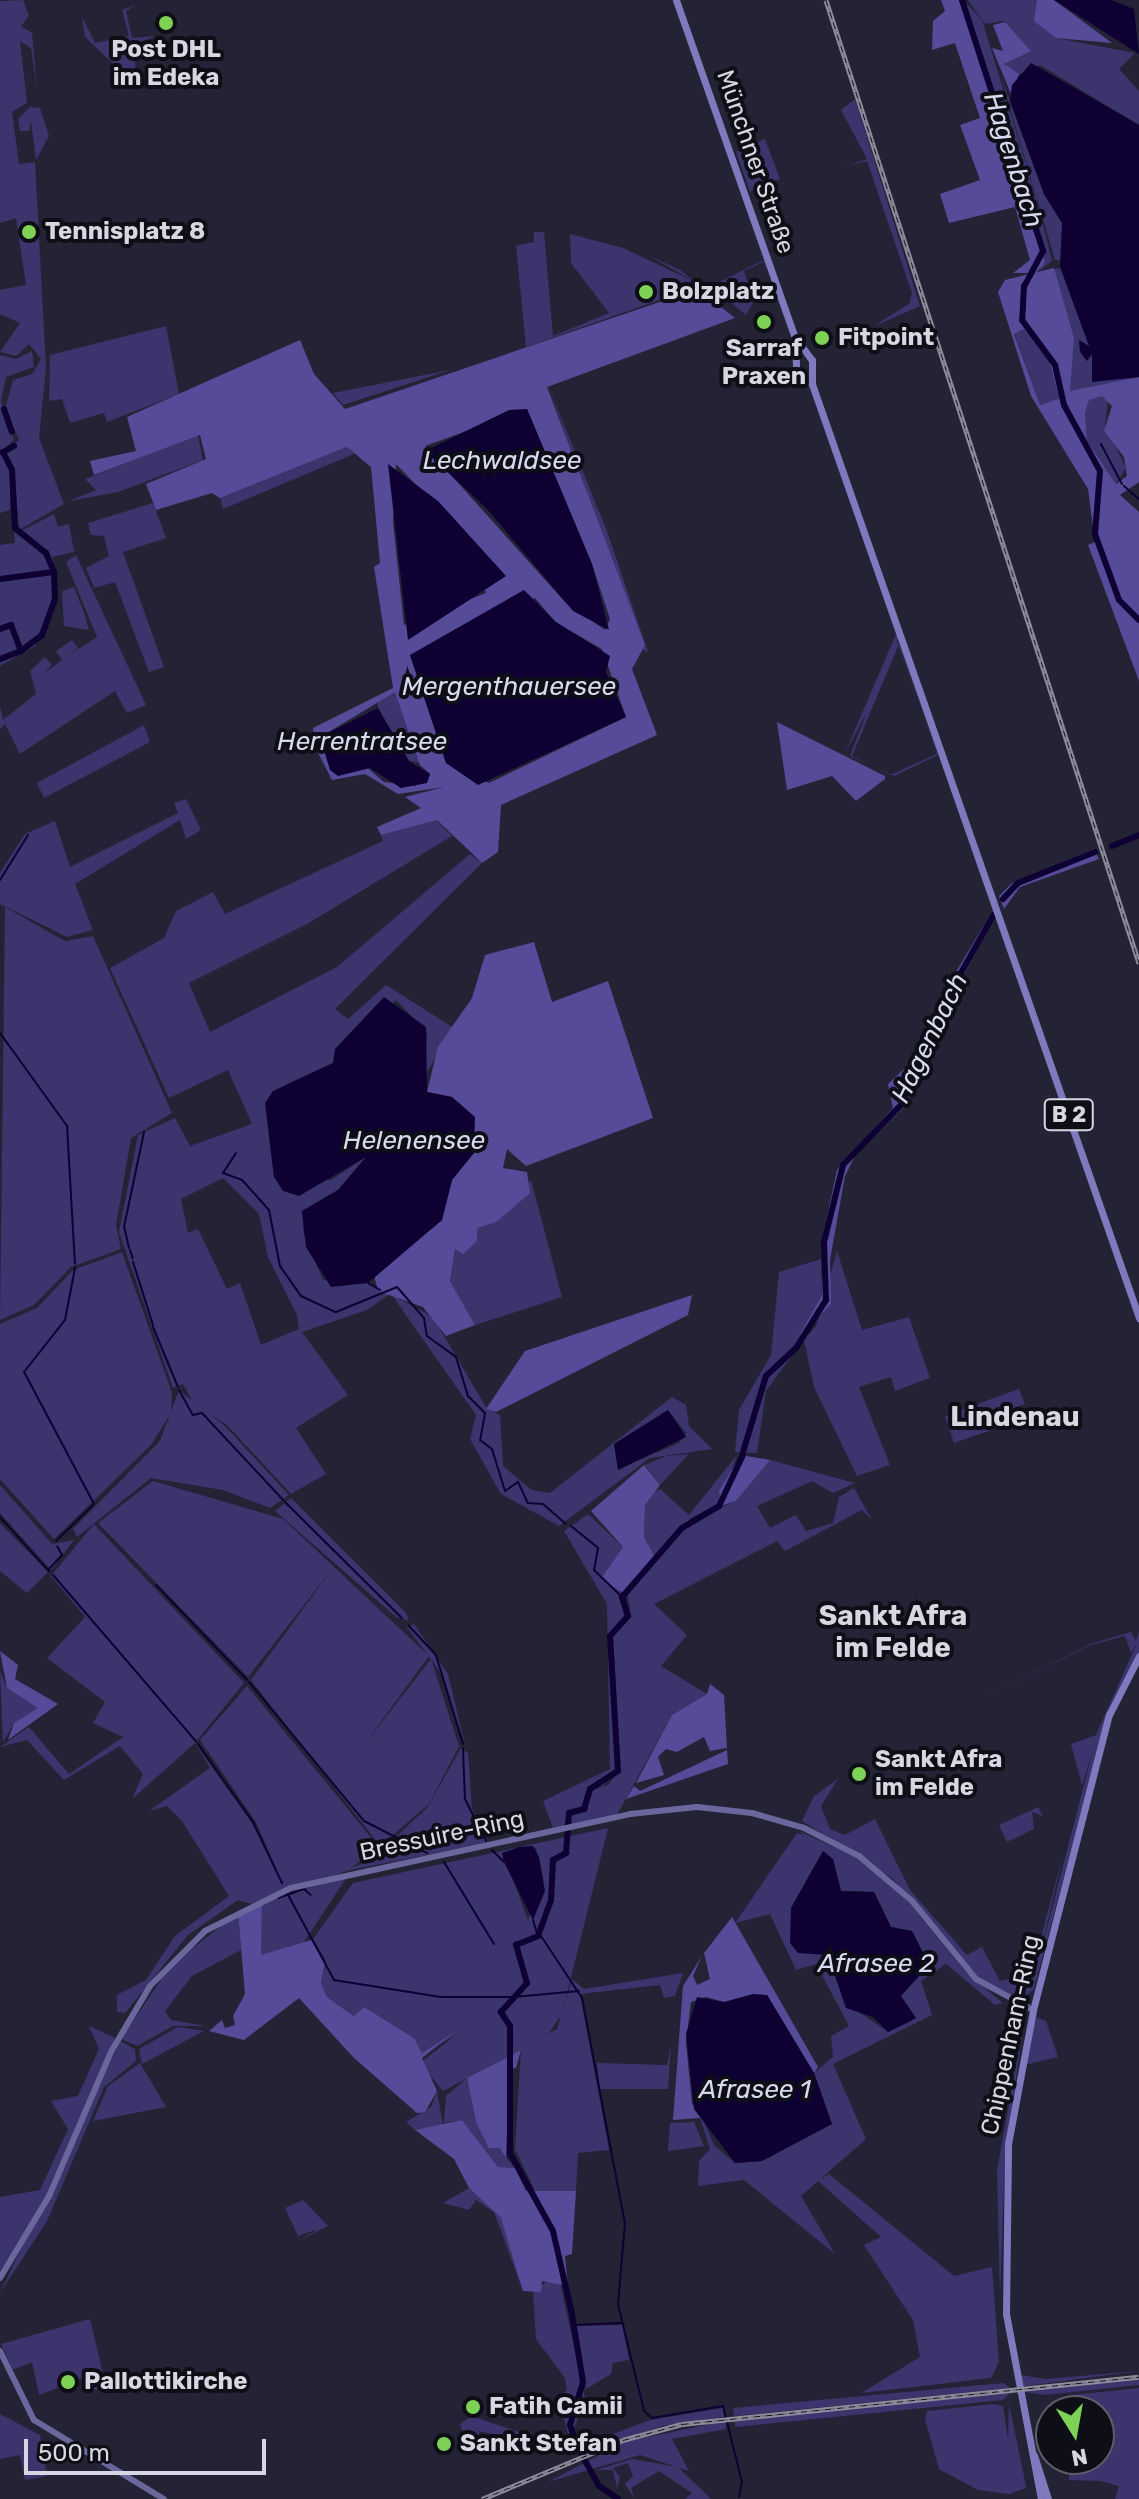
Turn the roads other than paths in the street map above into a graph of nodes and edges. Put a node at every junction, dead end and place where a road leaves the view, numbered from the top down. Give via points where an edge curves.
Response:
1 (676, 0) edge
2 (795, 337) junction
3 (808, 356) junction
4 (797, 359) junction
5 (812, 368) junction
6 (800, 372) junction
7 (812, 384) junction
8 (1139, 1318) edge
9 (1139, 1656) edge
10 (1037, 1993) junction
11 (1018, 2004) junction
12 (1033, 2010) junction
13 (1030, 2023) junction
14 (0, 2278) edge
15 (0, 2351) edge
16 (1025, 2435) junction
17 (164, 2499) edge
18 (1041, 2499) edge
19 (1048, 2499) edge

1 - 2 main road, Münchner Straße / B 2
2 - 3 main road, Münchner Straße / B 2
2 - 4 main road, Münchner Straße / B 2
3 - 4 main road
3 - 5 main road, B 2
4 - 6 main road, B 2
5 - 6 main road
5 - 7 main road, B 2
6 - 7 main road, B 2
7 - 8 main road, B 2
9 - 10 main road, Chippenham-Ring via 1109,1715
10 - 11 main road
10 - 12 main road, Chippenham-Ring
11 - 12 main road, Bressuire-Ring
11 - 13 main road
11 - 14 main road, Bressuire-Ring via 976,1979 890,1881 804,1828 697,1807 571,1826 327,1879 251,1904 175,1956 121,2032 49,2196
12 - 13 main road, Chippenham-Ring
13 - 16 main road, Chippenham-Ring via 1009,2134 1003,2249
15 - 17 main road via 34,2420
16 - 18 main road, Chippenham-Ring
16 - 19 main road, Chippenham-Ring

